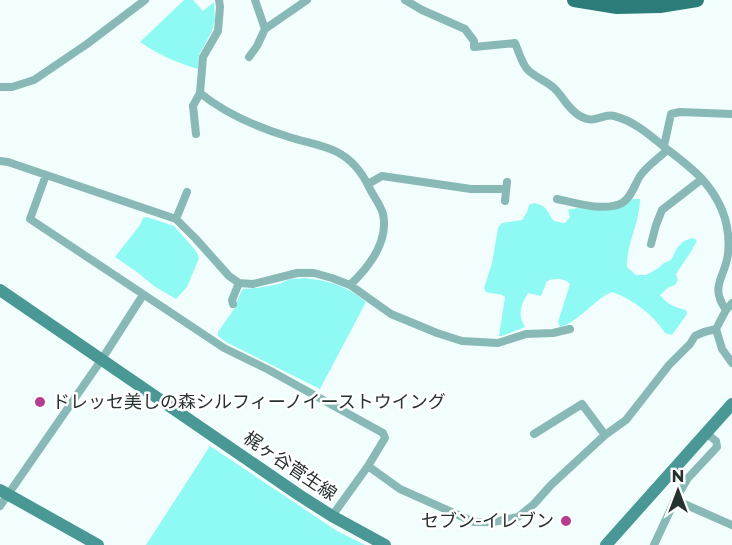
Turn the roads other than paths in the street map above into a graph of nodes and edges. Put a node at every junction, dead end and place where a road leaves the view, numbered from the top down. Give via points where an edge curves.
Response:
1 (145, 0) edge
2 (219, 0) edge
3 (255, 0) edge
4 (307, 0) edge
5 (405, 0) edge
6 (574, 0) edge
7 (697, 0) edge
8 (265, 29) junction
9 (249, 57) dead end
10 (0, 87) edge
11 (200, 93) junction
12 (732, 114) edge
13 (195, 134) dead end
14 (666, 148) junction
15 (0, 160) edge
16 (46, 176) junction
17 (702, 178) junction
18 (368, 184) junction
19 (187, 192) dead end
20 (557, 200) dead end
21 (505, 201) dead end
22 (176, 219) junction
23 (651, 244) dead end
24 (239, 283) junction
25 (350, 285) junction
26 (0, 290) edge
27 (143, 295) junction
28 (233, 304) dead end
29 (729, 306) edge
30 (570, 329) dead end
31 (716, 329) junction
32 (102, 359) junction
33 (732, 363) edge
34 (732, 404) edge
35 (706, 433) junction
36 (534, 434) dead end
37 (604, 435) junction
38 (368, 466) junction
39 (4, 492) edge
40 (675, 500) junction
41 (0, 506) edge
42 (332, 516) junction
43 (732, 525) edge
44 (618, 532) junction
45 (98, 545) edge
46 (385, 545) edge
47 (606, 545) edge
48 (617, 545) edge
49 (654, 545) edge

1 - 10 street via 34,80
2 - 11 street via 218,31 203,57
3 - 8 street
4 - 8 street
5 - 14 street via 465,29 474,47 515,43 527,70 555,89 581,117 596,120 613,115 636,125
6 - 7 main road via 660,6
8 - 9 street
11 - 13 street via 193,106
11 - 18 street via 229,114 336,152 351,162
12 - 14 street via 670,114
14 - 17 street
14 - 20 street via 641,174 623,203 595,207
15 - 16 street
16 - 22 street
16 - 27 street via 30,219
17 - 23 street via 662,210
17 - 29 street via 723,211 728,230 728,255 717,288 719,300
18 - 21 street via 382,176 471,189 507,185
18 - 25 street via 382,212 384,230 379,249
19 - 22 street
22 - 24 street
24 - 25 street via 314,273
24 - 28 street
25 - 30 street via 391,314 462,341 498,343 526,334
26 - 32 street, 梶ヶ谷菅生線
27 - 32 street
27 - 38 street via 224,348 383,433 385,438
29 - 31 street
31 - 33 street via 722,349
31 - 37 street via 695,336 626,420
32 - 39 street
32 - 42 street, 梶ヶ谷菅生線
34 - 35 street
35 - 40 street via 717,447 688,478
35 - 44 street
36 - 37 street via 582,404
37 - 38 street via 518,517 493,522 474,522 400,489
38 - 42 street
39 - 41 street
39 - 45 street
40 - 43 street
40 - 49 street
42 - 46 street, 梶ヶ谷菅生線
44 - 47 street
44 - 48 street

